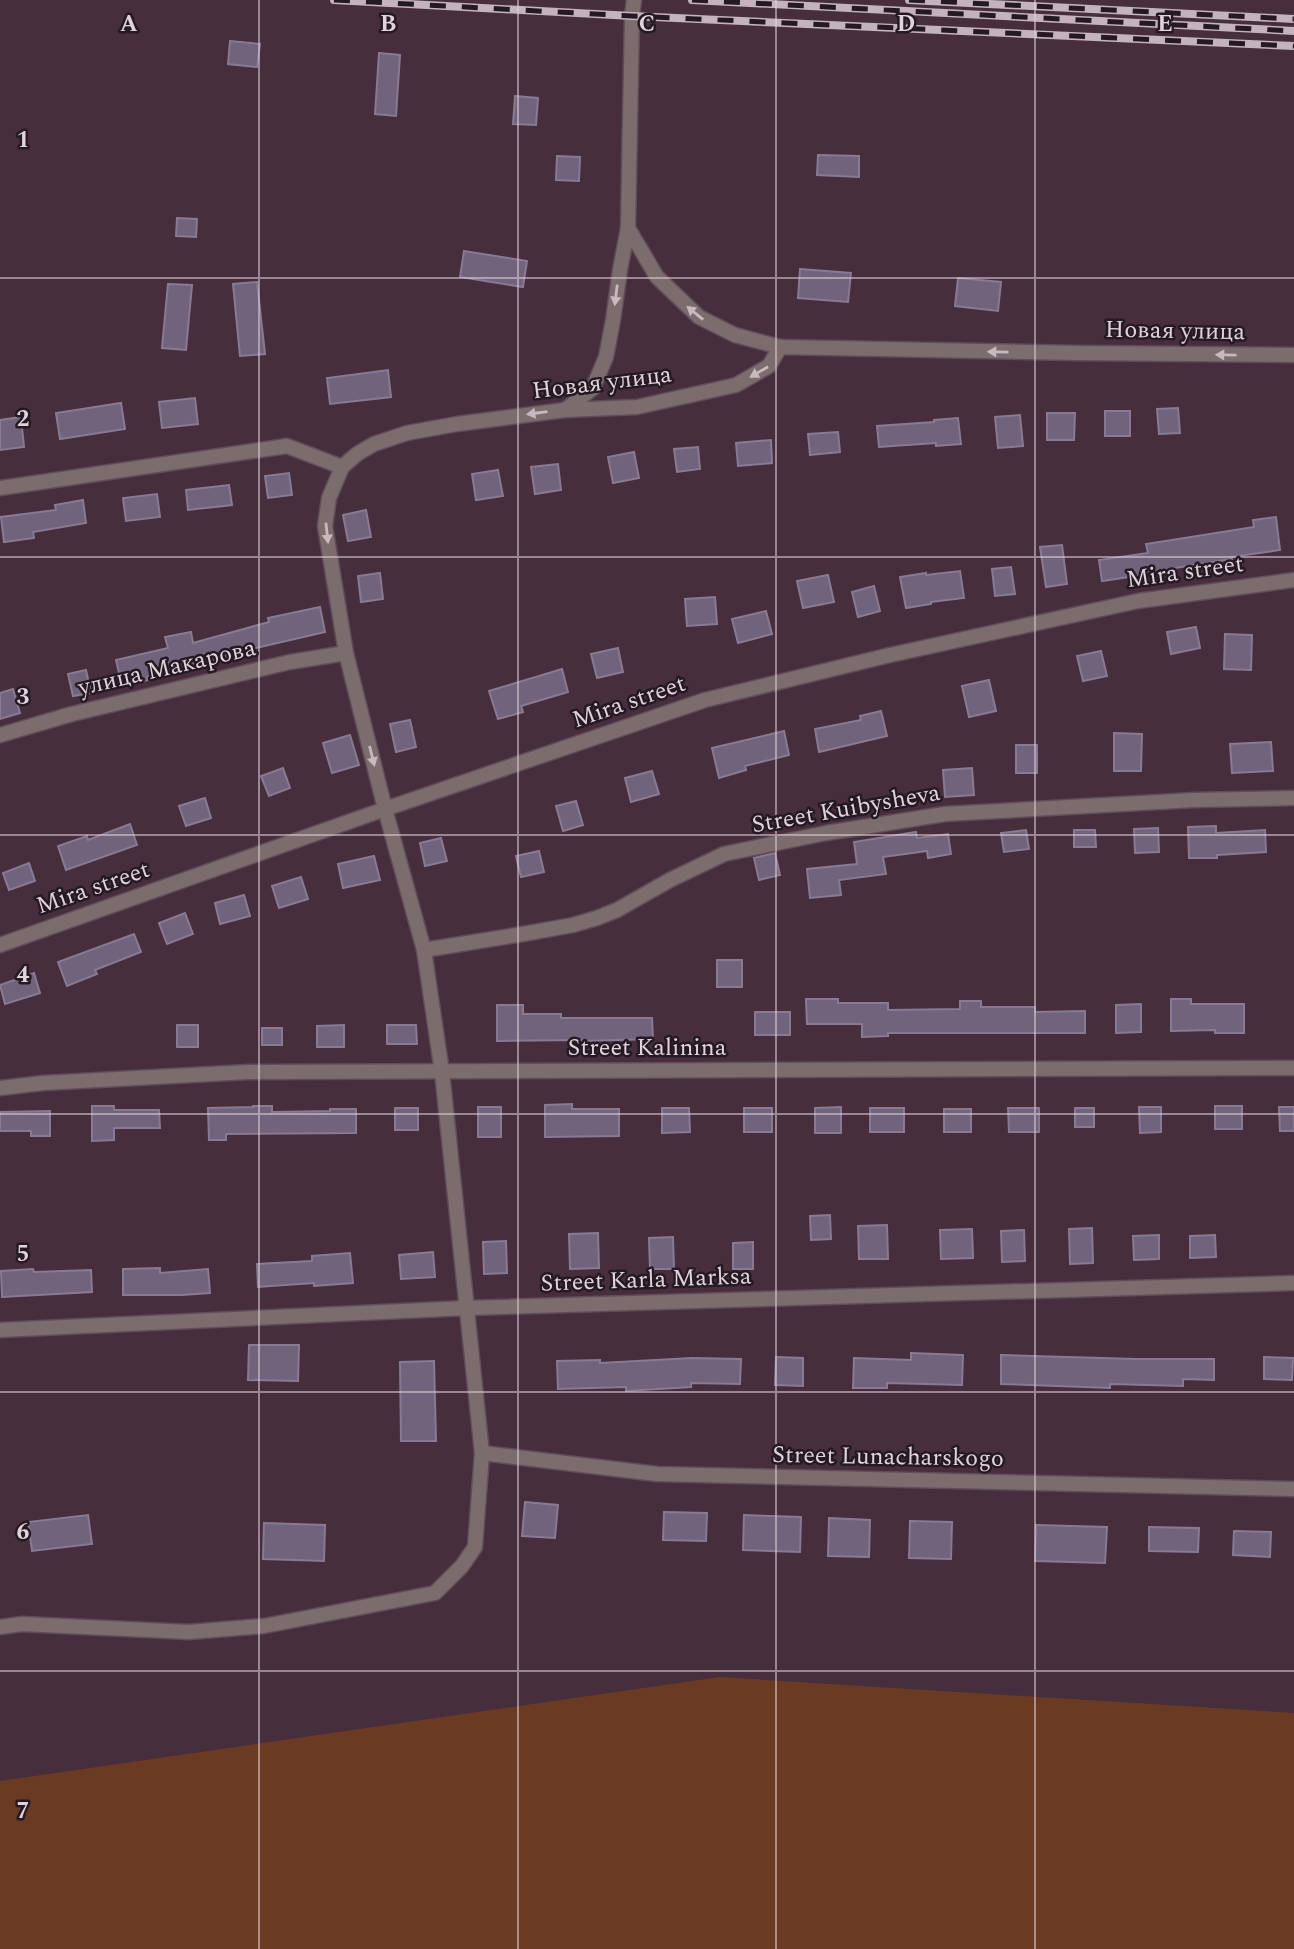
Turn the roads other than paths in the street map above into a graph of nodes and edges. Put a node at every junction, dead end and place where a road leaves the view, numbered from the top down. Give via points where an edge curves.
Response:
1 (634, 0) edge
2 (628, 228) junction
3 (780, 347) junction
4 (1294, 355) edge
5 (565, 410) junction
6 (342, 467) junction
7 (0, 488) edge
8 (1294, 580) edge
9 (346, 653) junction
10 (0, 735) edge
11 (1294, 798) edge
12 (385, 809) junction
13 (0, 945) edge
14 (424, 950) junction
15 (1294, 1068) edge
16 (442, 1072) junction
17 (0, 1088) edge
18 (1294, 1283) edge
19 (467, 1308) junction
20 (0, 1330) edge
21 (482, 1454) junction
22 (1294, 1489) edge
23 (0, 1627) edge

1 - 2 street
3 -> 2 street via 735,335 699,317 657,277
2 -> 5 street via 606,358 593,388
4 -> 3 street, Новая улица
3 -> 5 street, Новая улица via 769,366 736,385 637,407
5 -> 6 street, Новая улица via 407,433 374,444
6 - 7 street via 287,446
6 -> 9 street via 329,498 325,526
8 - 12 street, Mira street via 1138,601 705,700
9 - 10 street, улица Макарова via 278,665
9 -> 12 street
11 - 14 street, Street Kuibysheva via 945,814 826,833 724,854 617,910 573,925
12 - 13 street, Mira street
12 - 14 street
14 - 16 street
15 - 16 street, Street Kalinina
16 - 17 street, Street Kalinina via 248,1072
16 - 19 street
18 - 19 street, Street Karla Marksa
19 - 20 street, Street Karla Marksa
19 - 21 street
21 - 22 street, Street Lunacharskogo via 657,1474
21 - 23 street via 475,1547 435,1593 264,1626 189,1632 22,1623

